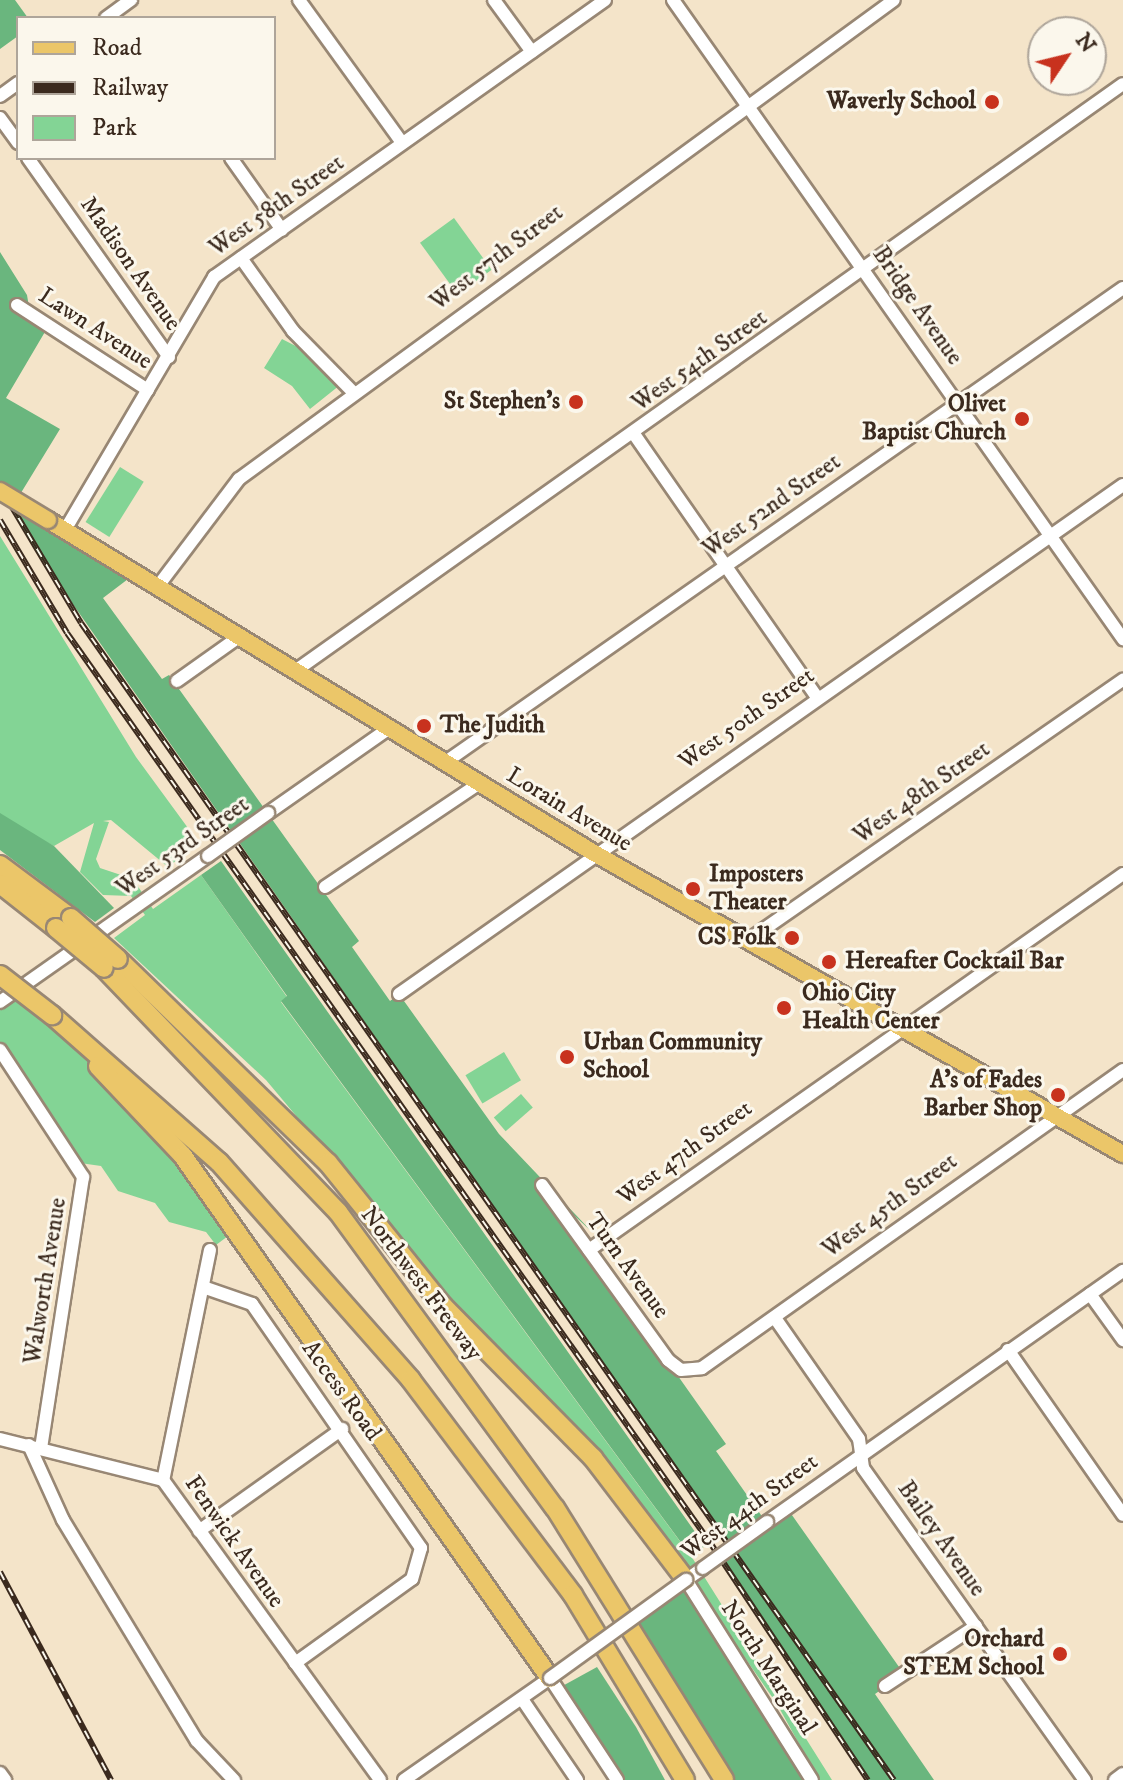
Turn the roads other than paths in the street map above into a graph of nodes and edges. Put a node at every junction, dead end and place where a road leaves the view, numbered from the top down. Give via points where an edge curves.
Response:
1 (299, 0) edge
2 (494, 0) edge
3 (605, 0) edge
4 (673, 0) edge
5 (894, 0) edge
6 (124, 2) edge
7 (108, 16) edge
8 (532, 52) junction
9 (1123, 84) edge
10 (746, 103) junction
11 (0, 118) edge
12 (16, 140) edge
13 (402, 143) junction
14 (29, 160) edge
15 (232, 160) edge
16 (282, 230) junction
17 (241, 258) junction
18 (866, 271) junction
19 (1123, 288) edge
20 (17, 305) dead end
21 (169, 357) junction
22 (148, 390) junction
23 (354, 393) junction
24 (958, 403) junction
25 (634, 434) junction
26 (1123, 485) edge
27 (0, 491) edge
28 (65, 530) junction
29 (1050, 535) junction
30 (726, 566) junction
31 (158, 586) junction
32 (240, 636) junction
33 (1123, 639) edge
34 (298, 669) junction
35 (1123, 680) edge
36 (177, 681) dead end
37 (817, 697) junction
38 (391, 727) junction
39 (447, 761) junction
40 (478, 784) junction
41 (594, 853) junction
42 (0, 865) edge
43 (1123, 874) edge
44 (0, 884) edge
45 (325, 887) dead end
46 (64, 923) junction
47 (747, 941) junction
48 (111, 963) junction
49 (0, 975) edge
50 (399, 994) dead end
51 (0, 1002) edge
52 (56, 1018) junction
53 (900, 1030) junction
54 (0, 1050) edge
55 (1123, 1070) edge
56 (1057, 1117) junction
57 (1123, 1154) edge
58 (542, 1185) dead end
59 (210, 1250) dead end
60 (589, 1250) junction
61 (1123, 1271) edge
62 (203, 1287) junction
63 (1090, 1294) junction
64 (775, 1318) junction
65 (1123, 1340) edge
66 (1008, 1350) junction
67 (681, 1370) joint
68 (342, 1429) junction
69 (0, 1439) edge
70 (35, 1447) junction
71 (862, 1455) junction
72 (163, 1480) junction
73 (1123, 1515) edge
74 (199, 1531) junction
75 (686, 1580) junction
76 (976, 1626) junction
77 (295, 1663) junction
78 (550, 1678) junction
79 (885, 1686) dead end
80 (522, 1699) junction
81 (0, 1773) edge
82 (1123, 1774) edge
83 (5, 1780) edge
84 (234, 1780) edge
85 (380, 1780) edge
86 (404, 1780) edge
87 (577, 1780) edge
88 (617, 1780) edge
89 (685, 1780) edge
90 (724, 1780) edge
91 (812, 1780) edge
92 (1085, 1780) edge
93 (1115, 1780) edge

1 - 13 street
2 - 8 street
3 - 8 street, West 58th Street
4 - 10 street, Bridge Avenue
5 - 10 street, West 57th Street
6 - 7 street
8 - 13 street, West 58th Street
9 - 18 street, West 54th Street
10 - 18 street, Bridge Avenue
10 - 23 street, West 57th Street
11 - 12 street
13 - 16 street, West 58th Street
14 - 21 street, Madison Avenue
15 - 16 street
16 - 17 street, West 58th Street
17 - 21 street, West 58th Street via 214,277
17 - 23 street via 293,331
18 - 24 street, Bridge Avenue
18 - 25 street, West 54th Street
19 - 24 street, West 52nd Street
20 - 22 street, Lawn Avenue
21 - 22 street, West 58th Street
22 - 28 street, West 58th Street
23 - 31 street, West 57th Street via 239,479
24 - 29 street, Bridge Avenue
24 - 30 street, West 52nd Street
25 - 30 street
25 - 34 street, West 54th Street
26 - 29 street, West 50th Street
27 - 28 main road, Lorain Avenue, bridge
28 - 31 main road, Lorain Avenue
29 - 33 street, Bridge Avenue
29 - 37 street, West 50th Street
30 - 37 street
30 - 39 street, West 52nd Street
31 - 32 main road, Lorain Avenue
32 - 34 main road, Lorain Avenue
32 - 36 street
34 - 38 main road, Lorain Avenue
35 - 47 street, West 48th Street
37 - 41 street, West 50th Street
38 - 39 main road, Lorain Avenue
38 - 51 street, West 53rd Street, bridge
39 - 40 main road, Lorain Avenue
40 - 41 main road, Lorain Avenue
40 - 45 street
41 - 47 main road, Lorain Avenue
41 - 50 street, West 50th Street
42 - 46 highway
43 - 53 street, West 47th Street
44 - 46 highway, Northwest Freeway
46 - 48 highway, Northwest Freeway, bridge
47 - 53 main road, Lorain Avenue
48 - 75 highway via 328,1163 443,1306 593,1458
48 - 90 highway, Northwest Freeway via 338,1212 555,1508
49 - 52 highway, bridge
52 - 78 highway via 183,1156
52 - 89 highway via 219,1162 411,1380 573,1595
53 - 56 main road, Lorain Avenue
53 - 60 street, West 47th Street
54 - 70 street, Walworth Avenue via 83,1177
55 - 56 street, West 45th Street
56 - 57 main road, Lorain Avenue
56 - 64 street, West 45th Street
58 - 60 street, Turn Avenue
59 - 62 street, Fenwick Avenue
60 - 67 street, Turn Avenue
61 - 63 street, West 44th Street
62 - 68 street, Access Road via 252,1304
62 - 72 street, Fenwick Avenue
63 - 65 street
63 - 66 street, West 44th Street
64 - 67 street, West 45th Street via 702,1368
64 - 71 street, Bailey Avenue via 859,1439
66 - 71 street, West 44th Street
66 - 73 street
68 - 74 street
68 - 77 street, Access Road via 421,1548 412,1579
69 - 70 street
70 - 72 street
70 - 84 street via 63,1520 197,1741
71 - 75 street, West 44th Street, bridge
71 - 76 street, Bailey Avenue via 863,1468
72 - 74 street, Fenwick Avenue
74 - 77 street, Fenwick Avenue
75 - 78 street, West 44th Street, bridge
75 - 91 street, North Marginal
76 - 79 street
76 - 92 street, Bailey Avenue
77 - 85 street, Fenwick Avenue
78 - 80 street, West 44th Street
78 - 88 street
80 - 86 street, West 44th Street
80 - 87 street
81 - 83 street
82 - 93 street

